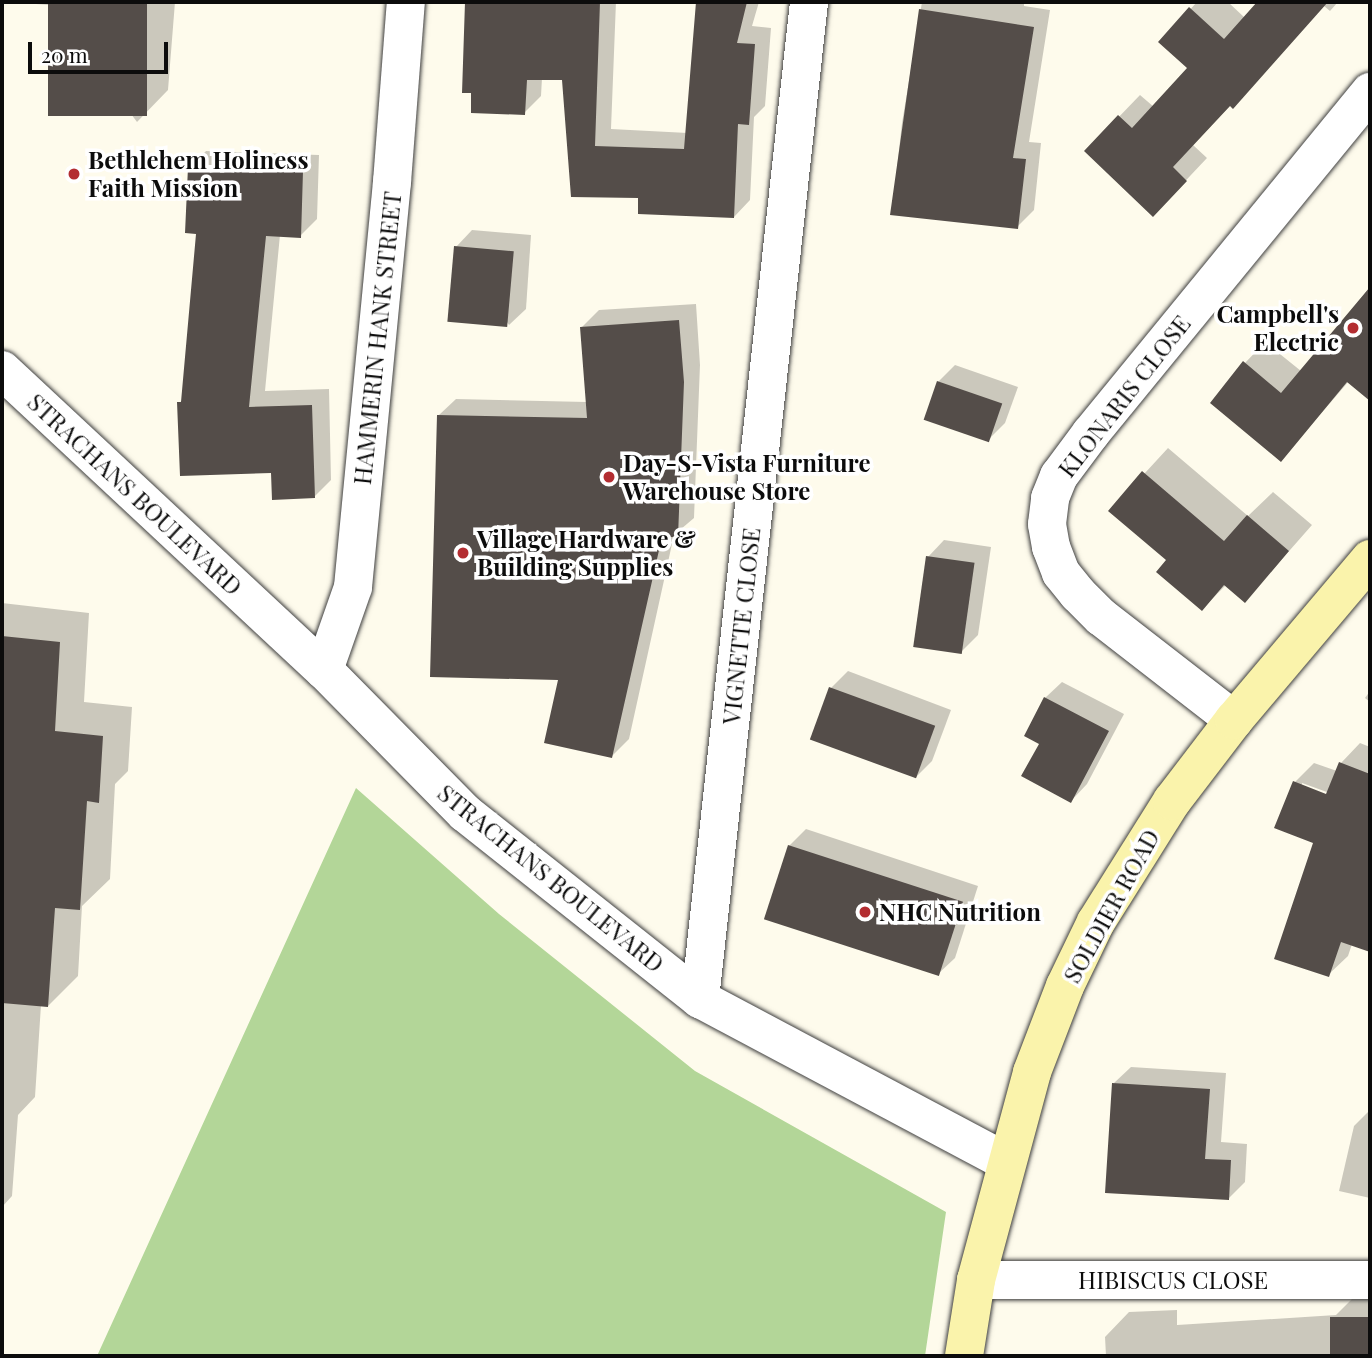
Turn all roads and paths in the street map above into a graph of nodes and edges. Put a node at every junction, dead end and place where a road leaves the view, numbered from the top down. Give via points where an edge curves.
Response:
1 (406, 2) edge
2 (809, 2) edge
3 (1370, 92) edge
4 (2, 370) edge
5 (1370, 559) edge
6 (324, 670) junction
7 (1234, 720) junction
8 (700, 999) junction
9 (1006, 1162) junction
10 (976, 1280) junction
11 (1370, 1280) edge
12 (964, 1356) edge

1 - 6 street, HAMMERIN HANK STREET via 353,587
2 - 8 street, VIGNETTE CLOSE
3 - 7 street, KLONARIS CLOSE via 1091,433 1059,476 1050,498 1047,524 1051,547 1061,573 1078,594
4 - 6 street, STRACHANS BOULEVARD
5 - 7 main road, SOLDIER ROAD
6 - 8 street, STRACHANS BOULEVARD via 465,813
7 - 9 main road, SOLDIER ROAD via 1172,801 1097,922 1065,986 1032,1072
8 - 9 street, STRACHANS BOULEVARD
9 - 10 main road, SOLDIER ROAD
10 - 11 street, HIBISCUS CLOSE
10 - 12 main road, SOLDIER ROAD

